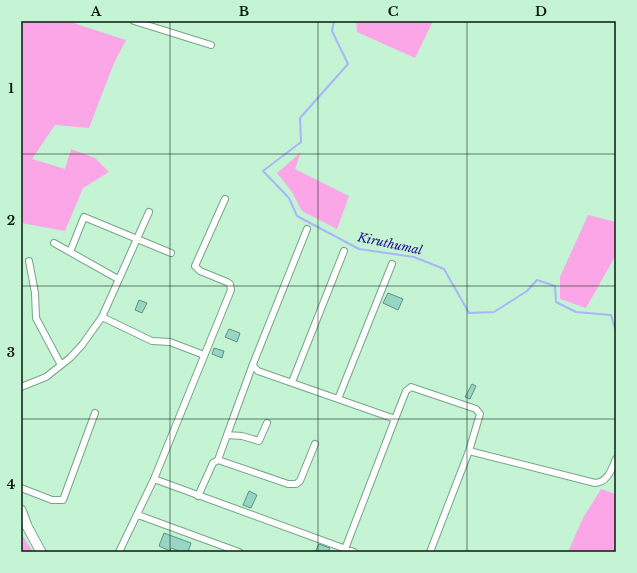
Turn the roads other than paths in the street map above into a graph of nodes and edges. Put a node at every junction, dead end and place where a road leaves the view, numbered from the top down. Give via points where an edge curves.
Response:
1 (135, 21) edge
2 (211, 45) dead end
3 (225, 199) dead end
4 (149, 212) dead end
5 (307, 229) dead end
6 (137, 240) junction
7 (54, 244) dead end
8 (344, 251) dead end
9 (70, 252) junction
10 (171, 253) dead end
11 (29, 262) dead end
12 (392, 264) dead end
13 (118, 279) junction
14 (102, 317) junction
15 (204, 355) junction
16 (253, 364) junction
17 (62, 365) junction
18 (292, 382) junction
19 (21, 387) edge
20 (338, 399) junction
21 (95, 413) dead end
22 (395, 419) junction
23 (266, 423) dead end
24 (227, 435) junction
25 (315, 444) dead end
26 (469, 451) junction
27 (616, 459) edge
28 (218, 460) junction
29 (154, 480) junction
30 (21, 488) edge
31 (198, 496) junction
32 (21, 510) edge
33 (138, 514) junction
34 (346, 549) junction
35 (40, 552) edge
36 (119, 552) edge
37 (239, 552) edge
38 (354, 552) edge
39 (430, 552) edge

1 - 2 street
3 - 15 street via 195,266 200,271 227,282 231,287
4 - 6 street
5 - 16 street
6 - 9 street via 84,217
6 - 10 street
6 - 13 street
7 - 9 street
8 - 18 street
9 - 13 street
11 - 17 street via 35,293 36,318
12 - 20 street
13 - 14 street
14 - 15 street via 152,341 170,342
14 - 17 street via 82,345
15 - 29 street
16 - 18 street via 258,371
16 - 24 street
17 - 19 street via 46,377
18 - 20 street
20 - 22 street
21 - 30 street via 63,500 52,500
22 - 26 street via 406,391 411,387 476,409 480,417
22 - 34 street
23 - 24 street via 259,441
24 - 28 street
25 - 28 street via 300,481 296,484 288,484
26 - 27 street via 595,483 601,483 607,478
26 - 39 street
28 - 31 street via 213,463
29 - 31 street
29 - 33 street
31 - 34 street
32 - 35 main road
33 - 36 street
33 - 37 street
34 - 38 street

